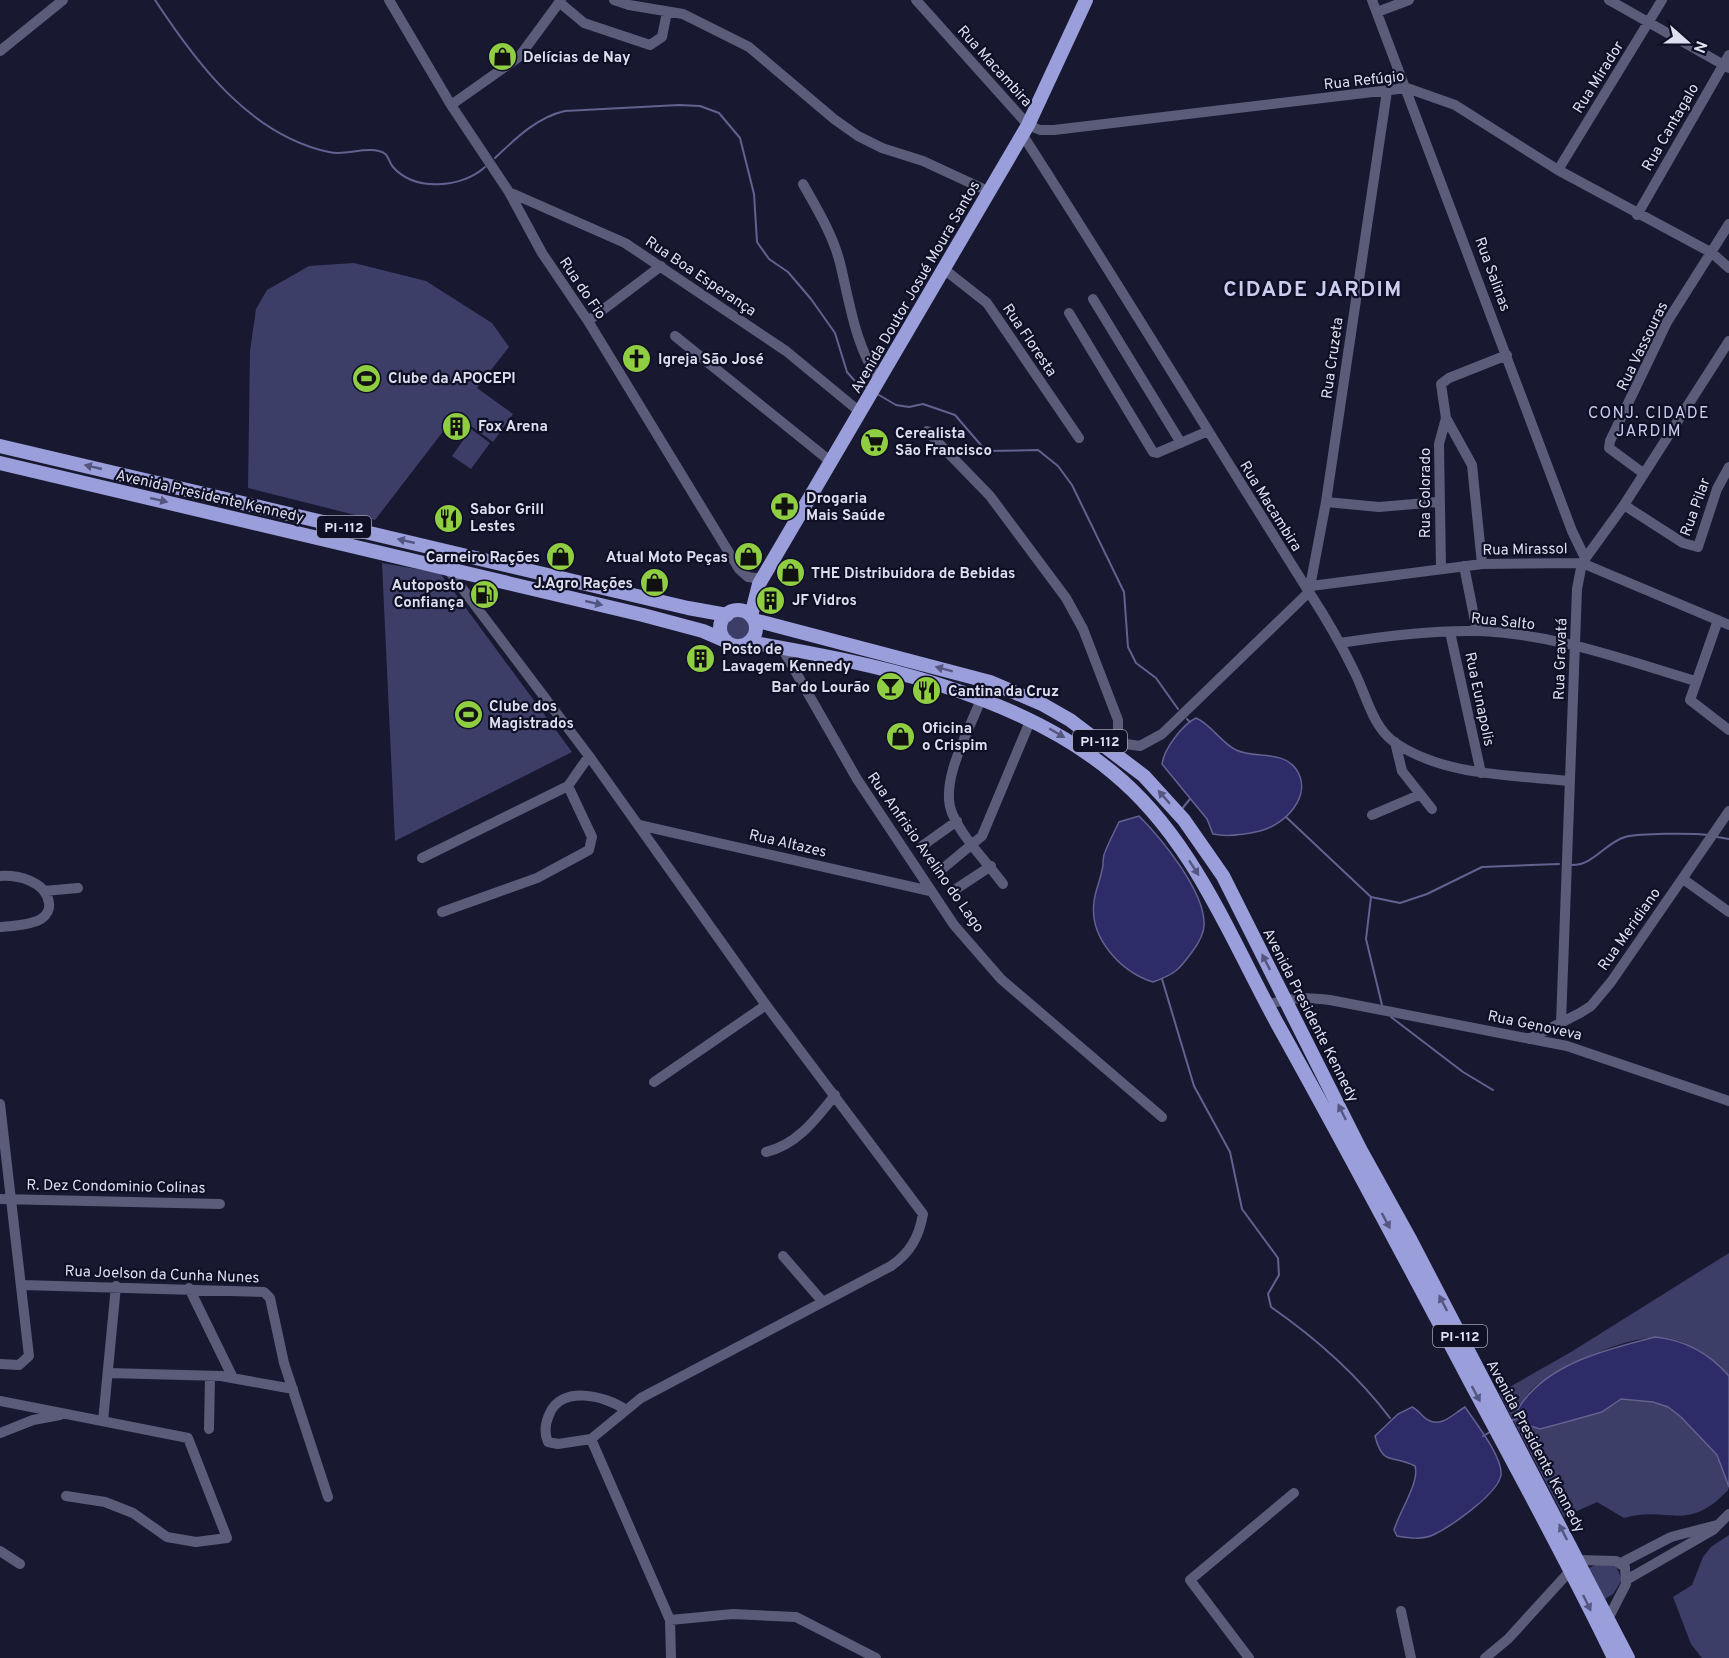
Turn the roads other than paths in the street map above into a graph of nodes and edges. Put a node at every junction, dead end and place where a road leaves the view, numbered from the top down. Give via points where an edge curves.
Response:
1 (63, 0) edge
2 (389, 0) edge
3 (614, 0) edge
4 (916, 0) edge
5 (1086, 0) edge
6 (1372, 0) edge
7 (1409, 0) edge
8 (1609, 0) edge
9 (1662, 0) edge
10 (560, 1) edge
11 (667, 12) junction
12 (1377, 12) junction
13 (1650, 22) junction
14 (0, 51) edge
15 (1727, 62) edge
16 (1407, 88) junction
17 (1387, 91) junction
18 (451, 105) junction
19 (1025, 130) junction
20 (1558, 170) junction
21 (803, 184) dead end
22 (509, 192) junction
23 (990, 192) junction
24 (1637, 215) junction
25 (1729, 224) edge
26 (1712, 253) junction
27 (661, 266) junction
28 (1729, 268) edge
29 (945, 270) junction
30 (1093, 299) dead end
31 (1069, 313) dead end
32 (588, 321) junction
33 (675, 336) dead end
34 (1729, 341) edge
35 (1507, 355) junction
36 (879, 380) junction
37 (860, 412) junction
38 (1446, 418) junction
39 (927, 431) dead end
40 (1206, 432) junction
41 (1079, 438) dead end
42 (1181, 444) junction
43 (0, 446) edge
44 (50, 457) junction
45 (830, 461) junction
46 (0, 463) edge
47 (1729, 467) edge
48 (1643, 473) junction
49 (46, 474) junction
50 (1326, 502) junction
51 (1438, 502) junction
52 (1624, 505) junction
53 (1583, 560) junction
54 (500, 564) junction
55 (1482, 564) junction
56 (1464, 566) junction
57 (446, 567) junction
58 (1441, 569) junction
59 (497, 580) junction
60 (761, 582) junction
61 (1310, 589) junction
62 (729, 613) junction
63 (753, 618) junction
64 (1718, 620) junction
65 (1729, 625) edge
66 (1477, 631) junction
67 (1450, 632) junction
68 (726, 641) junction
69 (749, 642) junction
70 (1340, 643) junction
71 (1576, 647) junction
72 (782, 648) junction
73 (1695, 681) junction
74 (981, 699) junction
75 (1031, 719) junction
76 (1729, 730) edge
77 (1395, 742) junction
78 (1118, 748) junction
79 (589, 756) junction
80 (1481, 773) junction
81 (1569, 781) junction
82 (568, 786) junction
83 (1419, 795) junction
84 (1432, 809) dead end
85 (1729, 811) edge
86 (1372, 815) dead end
87 (957, 821) junction
88 (639, 825) junction
89 (974, 845) junction
90 (922, 846) dead end
91 (422, 858) dead end
92 (991, 866) junction
93 (941, 870) dead end
94 (0, 876) edge
95 (1683, 879) junction
96 (1003, 884) dead end
97 (78, 888) dead end
98 (44, 891) junction
99 (930, 891) junction
100 (953, 891) dead end
101 (442, 912) dead end
102 (1729, 912) edge
103 (0, 927) edge
104 (1285, 999) junction
105 (766, 1005) junction
106 (1268, 1005) junction
107 (1561, 1023) junction
108 (1529, 1039) junction
109 (654, 1082) dead end
110 (835, 1095) junction
111 (1729, 1101) edge
112 (0, 1104) edge
113 (1162, 1117) dead end
114 (766, 1152) dead end
115 (6, 1199) edge
116 (220, 1204) dead end
117 (783, 1256) dead end
118 (22, 1285) junction
119 (116, 1286) junction
120 (189, 1288) junction
121 (822, 1301) junction
122 (0, 1364) edge
123 (108, 1373) junction
124 (210, 1376) junction
125 (233, 1378) junction
126 (293, 1389) junction
127 (0, 1401) edge
128 (626, 1410) junction
129 (66, 1414) junction
130 (103, 1421) junction
131 (209, 1429) dead end
132 (0, 1433) edge
133 (591, 1439) junction
134 (1294, 1492) dead end
135 (66, 1496) dead end
136 (328, 1497) dead end
137 (1729, 1514) edge
138 (1717, 1525) junction
139 (1671, 1537) junction
140 (0, 1551) edge
141 (1679, 1552) junction
142 (1621, 1563) junction
143 (20, 1564) dead end
144 (1574, 1565) junction
145 (1628, 1578) junction
146 (1401, 1611) dead end
147 (1609, 1617) junction
148 (670, 1620) junction
149 (671, 1658) edge
150 (876, 1658) edge
151 (1249, 1658) edge
152 (1411, 1658) edge
153 (1485, 1658) edge
154 (1614, 1658) edge
155 (1629, 1658) edge

1 - 14 street
2 - 18 street, Rua do Fio
3 - 11 street
4 - 19 street, Rua Macambira
5 - 19 main road, Avenida Doutor Josué Moura Santos
6 - 12 street, Rua Salinas
7 - 12 street
8 - 13 street
9 - 13 street, Rua Mirador
10 - 11 street via 584,23 650,45 662,37
10 - 18 street via 519,57
11 - 23 street via 683,14 749,47 834,119 871,143 923,161
12 - 16 street, Rua Salinas
13 - 15 street
13 - 20 street, Rua Mirador
15 - 24 street, Rua Cantagalo
16 - 17 street, Rua Refúgio
16 - 20 street, Rua Refúgio via 1455,105
16 - 35 street, Rua Salinas
17 - 19 street, Rua Refúgio via 1054,130
17 - 50 street, Rua Cruzeta
18 - 22 street, Rua do Fio
19 - 23 main road, Avenida Doutor Josué Moura Santos
19 - 40 street, Rua Macambira
20 - 24 street, Rua Refúgio
21 - 36 street via 822,216 839,261 861,347
22 - 27 street, Rua Boa Esperança via 618,239
22 - 32 street, Rua do Fio via 542,253
23 - 29 main road, Avenida Doutor Josué Moura Santos
24 - 26 street, Rua Refúgio
25 - 26 street, Rua Vassouras
26 - 28 street, Rua Refúgio
26 - 48 street, Rua Vassouras via 1667,322 1609,444 1614,453
27 - 32 street
27 - 37 street, Rua Boa Esperança via 786,351
29 - 36 main road, Avenida Doutor Josué Moura Santos
29 - 41 street, Rua Floresta via 987,303
30 - 42 street
31 - 42 street via 1151,451 1157,453
32 - 60 street, Rua do Fio via 739,569
33 - 45 street
34 - 48 street, Rua Gravatá
35 - 38 street via 1443,380 1440,390
35 - 53 street, Rua Salinas
36 - 37 main road, Avenida Doutor Josué Moura Santos
37 - 45 main road, Avenida Doutor Josué Moura Santos
38 - 51 street, Rua Colorado via 1440,434
38 - 55 street via 1472,465
39 - 78 street via 990,496 1066,598 1083,629 1118,720
40 - 42 street
40 - 61 street, Rua Macambira
43 - 44 main road, Avenida Presidente Kennedy / PI-112
44 - 49 main road
54 -> 44 main road, Avenida Presidente Kennedy / PI-112
45 - 60 main road, Avenida Doutor Josué Moura Santos
46 - 49 main road, Avenida Presidente Kennedy / PI-112
47 - 52 street, Rua Pilar via 1723,474 1698,547 1683,543
48 - 52 street, Rua Gravatá
49 -> 57 main road, Avenida Presidente Kennedy / PI-112
50 - 51 street via 1378,507
50 - 61 street, Rua Cruzeta
51 - 58 street, Rua Colorado
52 - 53 street, Rua Gravatá
53 - 55 street, Rua Mirassol
53 - 64 street, Rua Mirassol
53 - 71 street, Rua Gravatá via 1577,589
54 - 59 main road
54 - 62 main road, Avenida Presidente Kennedy / PI-112
55 - 56 street, Rua Mirassol
56 - 58 street, Rua Mirassol
56 - 66 street
57 - 59 main road, Avenida Presidente Kennedy / PI-112
57 - 79 street
58 - 61 street, Rua Mirassol
59 -> 68 main road, Avenida Presidente Kennedy / PI-112 via 683,625
60 - 62 main road
60 - 63 main road
61 - 70 street, Rua Macambira
61 - 78 street via 1162,734 1140,746
62 - 63 main road, Avenida Presidente Kennedy / PI-112 via 742,611
62 - 68 main road via 721,626
63 - 69 main road via 756,633
78 -> 63 main road, Avenida Presidente Kennedy / PI-112 via 1042,704 990,682
64 - 65 street, Rua Mirassol
64 - 73 street
66 - 67 street, Rua Salto
66 - 71 street, Rua Salto
67 - 70 street, Rua Salto
67 - 80 street, Rua Eunapolis
68 - 69 main road, Avenida Presidente Kennedy / PI-112 via 737,646
69 - 72 main road, Avenida Presidente Kennedy / PI-112
70 - 77 street, Rua Macambira via 1375,719
71 - 73 street, Rua Salto
71 - 81 street, Rua Gravatá
72 - 74 main road, Avenida Presidente Kennedy / PI-112 via 909,677
72 - 99 street, Rua Anfrisio Avelino do Lago via 856,779
73 - 76 street via 1691,702
74 - 75 main road, Avenida Presidente Kennedy / PI-112
74 - 87 street via 954,765 950,804
75 - 89 street via 984,831
75 -> 106 main road, Avenida Presidente Kennedy / PI-112 via 1113,772 1168,828 1208,890
77 - 80 street, Rua Macambira via 1429,759
77 - 83 street via 1402,771
104 -> 78 main road, Avenida Presidente Kennedy / PI-112 via 1223,876 1203,846
79 - 82 street
79 - 88 street
80 - 81 street, Rua Macambira
81 - 107 street, Rua Gravatá
82 - 91 street
82 - 101 street via 592,837 589,850 537,878
83 - 84 street
83 - 86 street
85 - 95 street, Rua Meridiano
87 - 89 street
87 - 90 street
88 - 99 street, Rua Altazes
88 - 105 street
89 - 92 street
89 - 93 street
92 - 96 street
92 - 100 street
94 - 98 street via 25,879
95 - 102 street
95 - 107 street, Rua Meridiano via 1598,998 1580,1014
97 - 98 street
98 - 103 street via 49,905 40,919
99 - 113 street, Rua Anfrisio Avelino do Lago via 1001,979
104 - 106 street, Rua Genoveva
104 - 108 street, Rua Genoveva via 1330,1000
144 -> 104 main road, Avenida Presidente Kennedy / PI-112
105 - 109 street
105 - 110 street
106 -> 144 main road, Avenida Presidente Kennedy / PI-112
107 - 108 street, Rua Meridiano
108 - 111 street, Rua Genoveva via 1601,1056
110 - 114 street via 788,1145
110 - 121 street via 923,1214 904,1257
112 - 115 street
115 - 116 street, R. Dez Condominio Colinas
115 - 118 street
117 - 121 street
118 - 119 street, Rua Joelson da Cunha Nunes
118 - 122 street via 29,1356 19,1365
119 - 120 street, Rua Joelson da Cunha Nunes
119 - 123 street
120 - 125 street
120 - 126 street, Rua Joelson da Cunha Nunes via 267,1294
121 - 128 street via 665,1384
123 - 124 street
123 - 130 street
124 - 125 street
124 - 131 street
125 - 126 street
126 - 136 street, Rua Joelson da Cunha Nunes
127 - 129 street
128 - 133 street
128 - 133 street via 612,1402 577,1396 556,1402 547,1418 548,1442
129 - 130 street
129 - 132 street via 33,1420
130 - 135 street via 188,1438 227,1538 196,1542 167,1537 133,1513 105,1502
133 - 148 street
134 - 151 street via 1190,1580
137 - 138 street
138 - 139 street
138 - 141 street
139 - 141 street
139 - 142 street
140 - 143 street
141 - 145 street
142 - 144 street
142 - 145 street
144 - 147 main road, Avenida Presidente Kennedy / PI-112
144 - 153 street via 1508,1639
144 -> 154 main road, Avenida Presidente Kennedy / PI-112
145 - 147 street
146 - 152 street
147 - 155 main road, Avenida Presidente Kennedy / PI-112
148 - 149 street
148 - 150 street via 733,1614 796,1617

